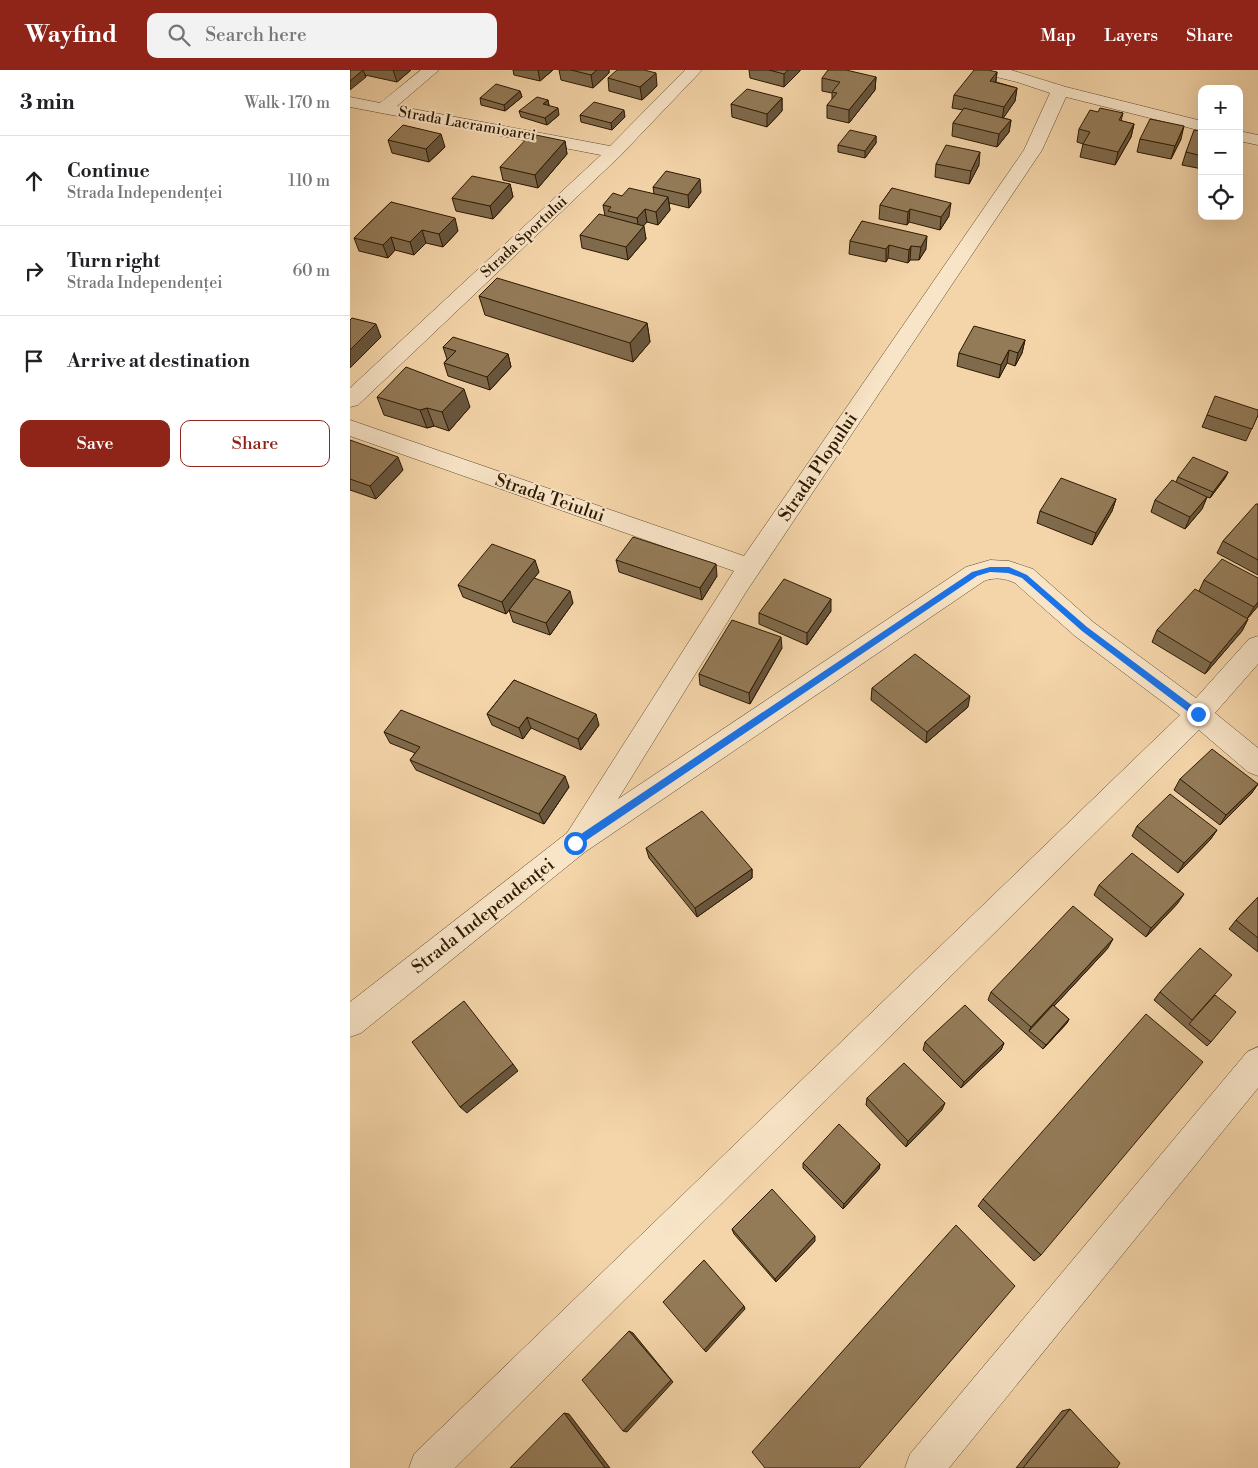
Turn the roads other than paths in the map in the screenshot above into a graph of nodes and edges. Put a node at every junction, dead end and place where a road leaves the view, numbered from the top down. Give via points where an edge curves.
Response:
1 (431, 70) edge
2 (694, 70) edge
3 (990, 70) edge
4 (1025, 74) edge
5 (1060, 91) junction
6 (350, 102) edge
7 (383, 109) junction
8 (1198, 125) edge
9 (1243, 137) edge
10 (1258, 140) edge
11 (614, 152) junction
12 (350, 400) edge
13 (350, 428) edge
14 (750, 568) junction
15 (1258, 646) edge
16 (1198, 714) junction
17 (1258, 764) edge
18 (575, 843) junction
19 (350, 1022) edge
20 (1258, 1064) edge
21 (428, 1468) edge
22 (924, 1468) edge

1 - 7 street
2 - 11 street, Strada Sportului
3 - 4 street
4 - 5 street
5 - 8 street
5 - 14 street, Strada Plopului via 1033,150
6 - 7 street, Strada Lacramioarei
7 - 11 street, Strada Lacramioarei
9 - 10 street
11 - 12 street, Strada Sportului
13 - 14 street, Strada Teiului
14 - 18 street, Strada Plopului
15 - 16 street
16 - 17 street, Strada Independenței
16 - 18 street, Strada Independenței via 1084,629 1024,576 1009,570 990,569 974,574
16 - 21 street
18 - 19 street, Strada Independenței
20 - 22 street

